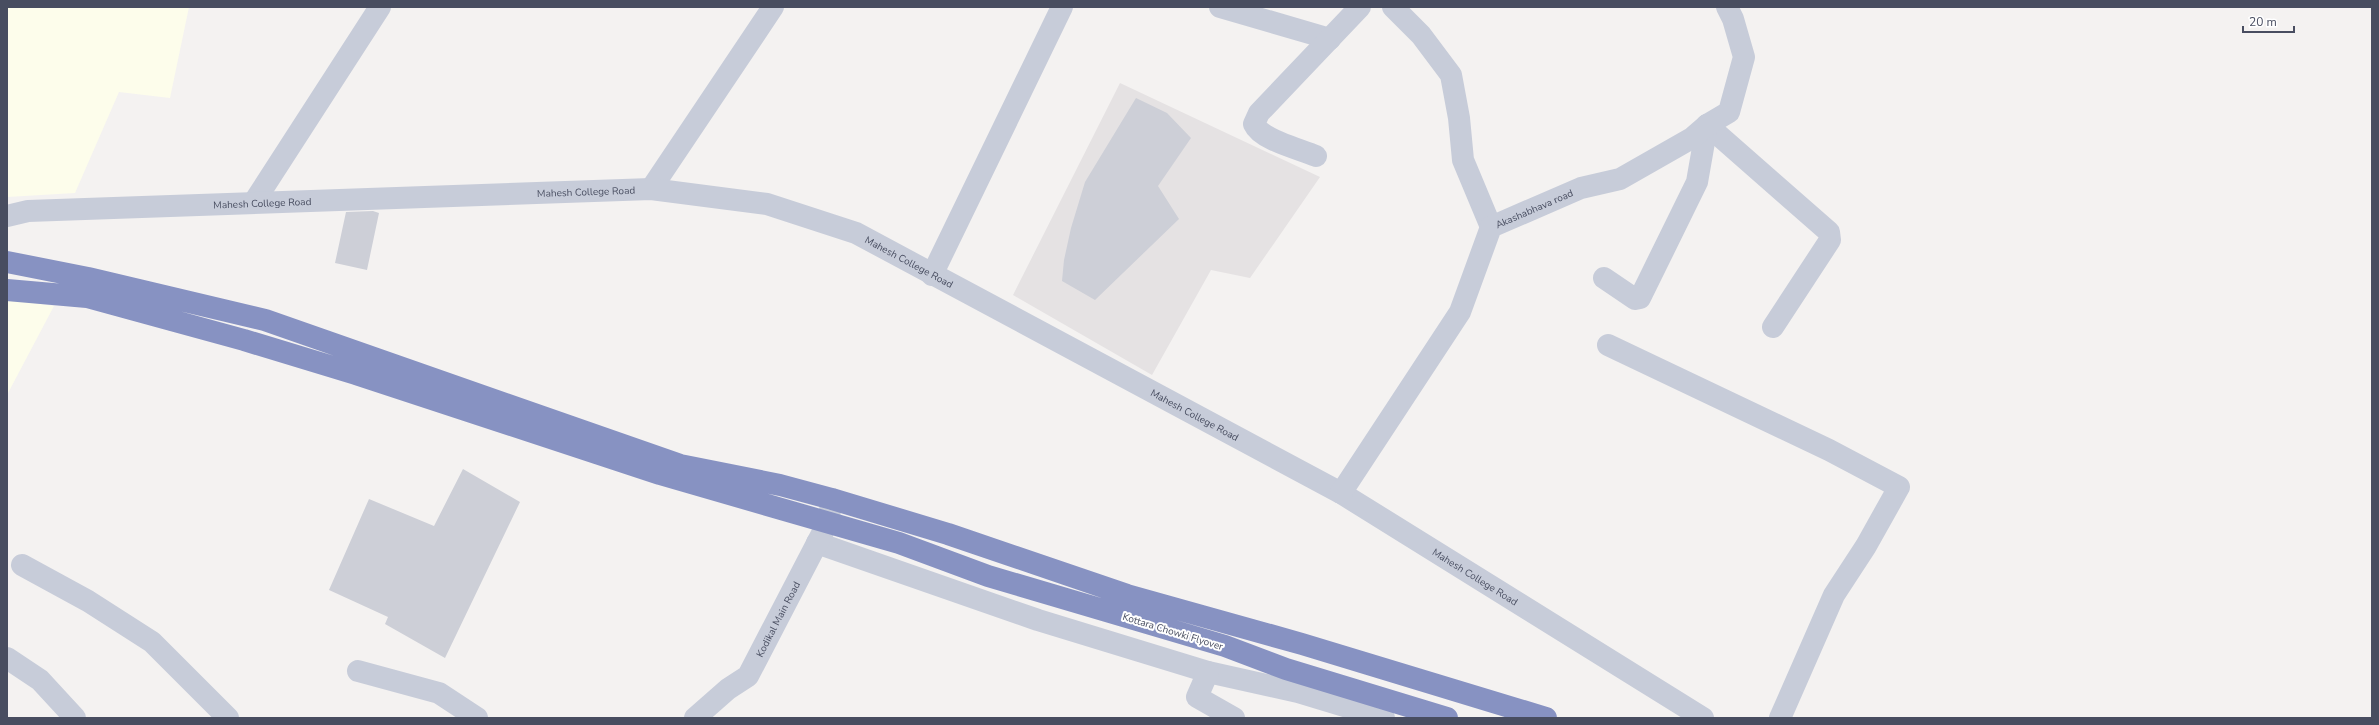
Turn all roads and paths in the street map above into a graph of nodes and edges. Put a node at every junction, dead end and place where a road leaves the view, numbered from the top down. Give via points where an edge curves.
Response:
1 (380, 7) edge
2 (773, 7) edge
3 (1062, 7) edge
4 (1220, 7) edge
5 (1360, 7) edge
6 (1393, 7) edge
7 (1727, 7) edge
8 (1330, 39) junction
9 (1707, 125) junction
10 (1316, 156) dead end
11 (651, 189) junction
12 (254, 202) junction
13 (7, 216) edge
14 (1492, 227) junction
15 (7, 262) edge
16 (932, 275) junction
17 (1604, 278) dead end
18 (7, 290) edge
19 (1773, 327) dead end
20 (1608, 344) dead end
21 (1342, 493) junction
22 (832, 499) junction
23 (828, 522) junction
24 (817, 543) junction
25 (22, 565) dead end
26 (7, 658) edge
27 (358, 671) dead end
28 (1208, 672) junction
29 (702, 716) edge
30 (75, 718) edge
31 (228, 718) edge
32 (477, 718) edge
33 (1234, 718) edge
34 (1384, 718) edge
35 (1447, 718) edge
36 (1546, 718) edge
37 (1703, 718) edge
38 (1780, 718) edge

1 - 12 street
2 - 11 street
3 - 16 street
4 - 8 street
5 - 8 street
6 - 14 street via 1421,35 1451,75 1463,160
7 - 9 street, Akashabhava road via 1744,57 1729,112
8 - 10 street via 1259,113 1254,124 1257,131 1266,137
9 - 14 street, Akashabhava road via 1692,138 1620,179 1581,188
9 - 17 street via 1696,182 1640,298 1635,299
9 - 19 street via 1829,232 1830,240
11 - 12 street, Mahesh College Road
11 - 16 street, Mahesh College Road via 767,204 856,233
12 - 13 street, Mahesh College Road via 28,210
14 - 21 street, Akashabhava road via 1460,312
15 - 22 highway via 88,278 265,320 680,465 780,485
16 - 21 street, Mahesh College Road
18 - 23 highway, Kottara Chowki Flyover via 86,297 244,340 660,474
20 - 38 street via 1829,450 1899,487 1866,546 1834,595
21 - 37 street, Mahesh College Road
22 - 23 street, Kodikal Main Road
22 - 36 highway via 948,534 1127,595 1302,644
23 - 24 street, Kodikal Main Road
23 - 35 highway, Kottara Chowki Flyover via 899,543 988,576 1225,646 1286,669
24 - 28 street via 1038,620
24 - 29 street, Kodikal Main Road via 748,676 728,689
25 - 31 street via 88,601 152,642
26 - 30 street via 40,680
27 - 32 street via 439,693
28 - 33 street via 1197,697
28 - 34 street via 1298,692

